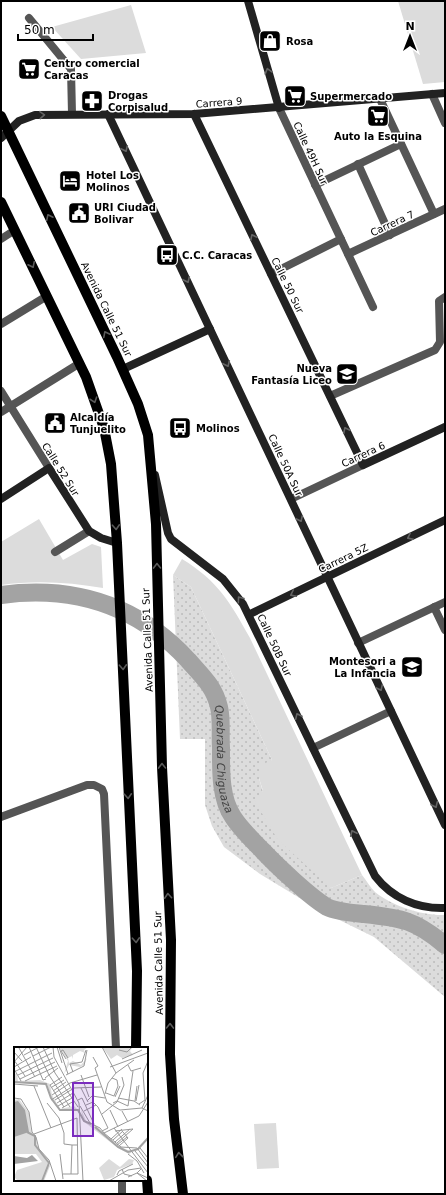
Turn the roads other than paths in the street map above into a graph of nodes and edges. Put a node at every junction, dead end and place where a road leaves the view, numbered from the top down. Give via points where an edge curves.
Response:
1 (248, 1) edge
2 (29, 18) dead end
3 (445, 93) edge
4 (432, 94) junction
5 (380, 99) junction
6 (279, 108) junction
7 (72, 114) junction
8 (108, 114) junction
9 (194, 114) junction
10 (1, 116) edge
11 (445, 123) edge
12 (5, 135) edge
13 (401, 144) junction
14 (358, 164) junction
15 (315, 184) junction
16 (1, 202) edge
17 (445, 210) edge
18 (434, 214) junction
19 (15, 230) junction
20 (390, 235) junction
21 (1, 238) edge
22 (341, 239) junction
23 (348, 254) junction
24 (271, 274) junction
25 (47, 296) junction
26 (443, 298) edge
27 (373, 307) dead end
28 (1, 324) edge
29 (210, 329) junction
30 (80, 363) junction
31 (122, 369) junction
32 (1, 391) edge
33 (330, 396) junction
34 (10, 406) junction
35 (1, 412) edge
36 (445, 427) edge
37 (150, 448) junction
38 (363, 465) junction
39 (49, 468) junction
40 (1, 499) edge
41 (290, 499) junction
42 (445, 520) edge
43 (89, 531) junction
44 (117, 543) junction
45 (55, 552) dead end
46 (327, 577) junction
47 (445, 602) edge
48 (434, 607) junction
49 (250, 614) junction
50 (445, 630) edge
51 (358, 643) junction
52 (391, 711) junction
53 (313, 748) junction
54 (1, 817) edge
55 (445, 825) edge
56 (445, 908) edge
57 (116, 1047) edge
58 (136, 1047) edge
59 (122, 1181) edge
60 (147, 1181) edge
61 (122, 1194) edge
62 (148, 1194) edge
63 (183, 1194) edge

6 -> 1 street, Calle 49H Sur
2 - 7 street via 71,69
3 - 4 street, Carrera 9
4 - 5 street, Carrera 9
4 - 11 street
5 - 6 street, Carrera 9
5 - 13 street
6 - 9 street, Carrera 9
6 - 15 street, Calle 49H Sur
7 - 8 street, Carrera 9
12 -> 7 street, Carrera 9 via 19,121 29,116
8 - 9 street, Carrera 9
8 -> 29 street, Calle 50A Sur
24 -> 9 street, Calle 50 Sur
10 - 12 main road, Avenida Calle 51 Sur
31 -> 12 main road, Avenida Calle 51 Sur
13 - 14 street
13 - 18 street
14 - 15 street
14 - 20 street
15 - 22 street, Calle 49H Sur
16 - 19 main road, Avenida Calle 51 Sur
17 - 18 street, Carrera 7
18 - 20 street, Carrera 7
19 - 21 street
19 -> 25 main road, Avenida Calle 51 Sur
20 - 23 street, Carrera 7
22 - 23 street, Calle 49H Sur
22 - 24 street
23 - 27 street, Calle 49H Sur
24 - 33 street, Calle 50 Sur
25 - 28 street
25 - 30 main road, Avenida Calle 51 Sur
26 - 33 street via 438,346 432,352
29 - 31 street
29 -> 41 street, Calle 50A Sur
30 - 34 street
30 -> 44 main road, Avenida Calle 51 Sur via 106,436 113,482
31 - 37 main road, Avenida Calle 51 Sur via 144,419
32 - 34 street, Calle 52 Sur
38 -> 33 street, Calle 50 Sur
34 - 35 street
34 - 39 street, Calle 52 Sur
36 - 38 street, Carrera 6
49 -> 37 street, Calle 50B Sur via 223,578 177,546 169,537
63 -> 37 main road, Avenida Calle 51 Sur via 174,1119 170,1054 171,940 162,767 156,524
38 - 41 street, Carrera 6
39 - 40 street
39 - 43 street, Calle 52 Sur
41 -> 46 street, Calle 50A Sur
42 -> 46 street, Carrera 5Z
43 - 44 street
43 - 45 street
44 -> 58 main road, Avenida Calle 51 Sur via 137,971
46 -> 49 street, Carrera 5Z
46 - 51 street, Calle 50A Sur
47 - 48 street
48 - 50 street
48 - 51 street
53 -> 49 street, Calle 50B Sur
51 -> 52 street, Calle 50A Sur
52 - 53 street
52 -> 55 street, Calle 50A Sur
56 -> 53 street, Calle 50B Sur via 427,908 401,899 382,885 370,868
54 - 57 street via 88,785 102,789
59 - 61 street
60 - 62 main road

